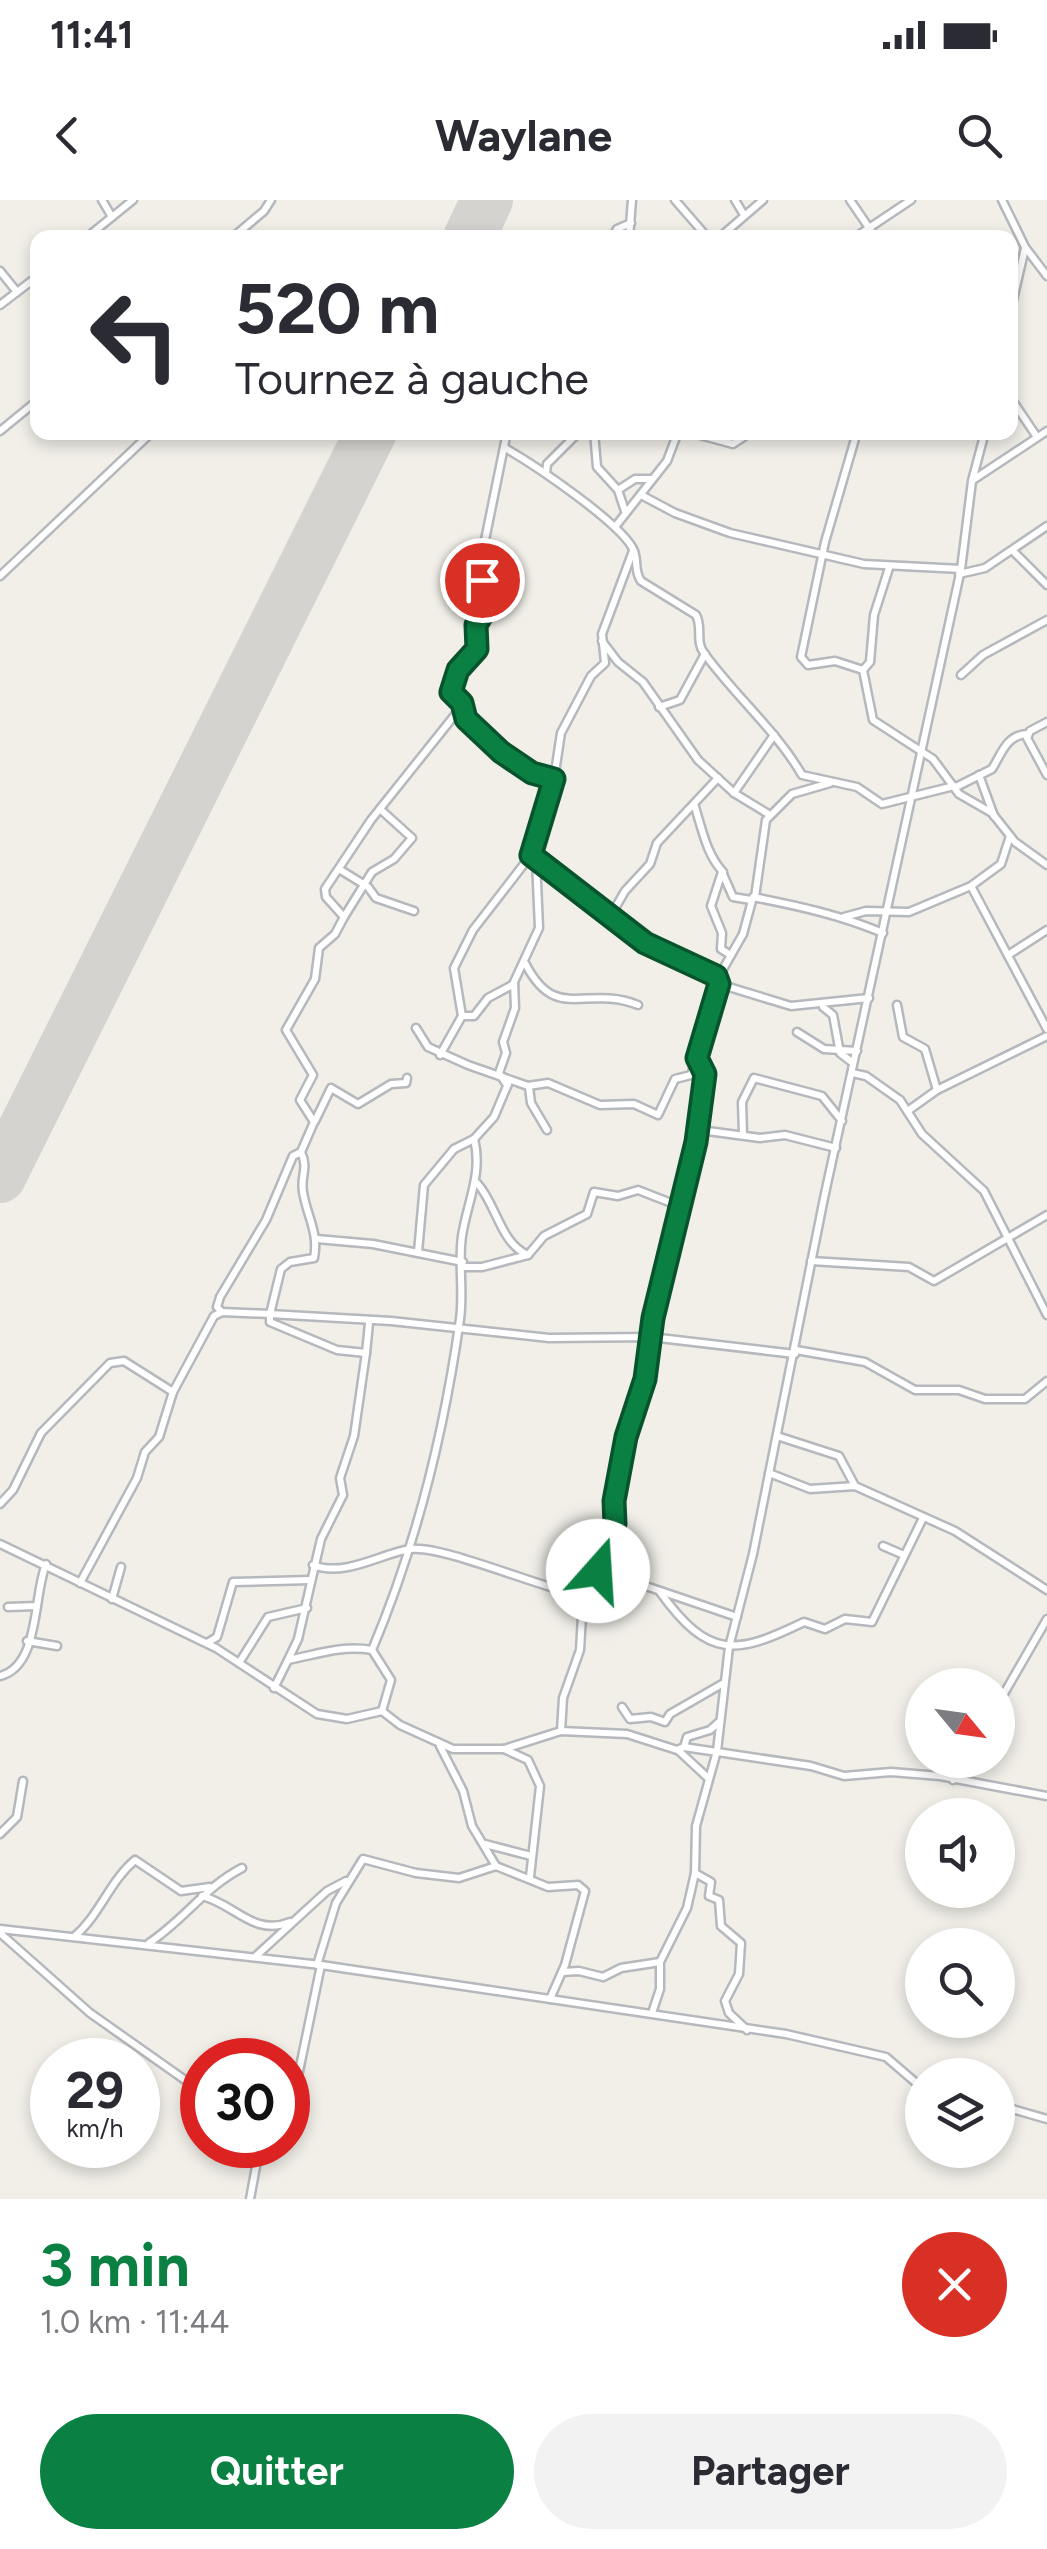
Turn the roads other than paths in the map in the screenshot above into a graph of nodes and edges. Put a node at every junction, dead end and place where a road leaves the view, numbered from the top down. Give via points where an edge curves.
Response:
1 (102, 200) edge
2 (133, 200) edge
3 (271, 200) edge
4 (632, 200) edge
5 (675, 200) edge
6 (736, 200) edge
7 (763, 200) edge
8 (850, 200) edge
9 (911, 200) edge
10 (1002, 200) edge
11 (744, 215) junction
12 (112, 217) junction
13 (631, 223) junction
14 (868, 227) junction
15 (96, 230) edge
16 (242, 230) edge
17 (616, 230) edge
18 (630, 230) edge
19 (701, 230) edge
20 (728, 230) edge
21 (864, 230) edge
22 (870, 230) edge
23 (1017, 230) edge
24 (1018, 233) edge
25 (1025, 247) junction
26 (0, 271) edge
27 (1047, 276) edge
28 (1018, 278) edge
29 (30, 282) edge
30 (16, 292) junction
31 (0, 305) edge
32 (30, 407) edge
33 (1018, 409) edge
34 (0, 431) edge
35 (1047, 431) edge
36 (1036, 437) junction
37 (144, 440) edge
38 (506, 440) edge
39 (571, 440) edge
40 (595, 440) edge
41 (676, 440) edge
42 (855, 440) edge
43 (982, 440) edge
44 (505, 448) junction
45 (544, 466) junction
46 (651, 479) junction
47 (972, 480) junction
48 (618, 490) junction
49 (643, 496) junction
50 (625, 512) junction
51 (1047, 526) edge
52 (615, 527) junction
53 (634, 550) junction
54 (1013, 552) junction
55 (824, 553) junction
56 (889, 568) junction
57 (960, 572) junction
58 (0, 576) edge
59 (1047, 586) edge
60 (1047, 620) edge
61 (602, 641) junction
62 (705, 654) junction
63 (863, 670) junction
64 (962, 675) dead end
65 (659, 707) junction
66 (460, 710) junction
67 (1047, 722) edge
68 (774, 734) junction
69 (1028, 734) junction
70 (921, 752) junction
71 (554, 762) junction
72 (545, 775) junction
73 (979, 775) junction
74 (1047, 775) edge
75 (718, 778) junction
76 (554, 779) junction
77 (830, 783) junction
78 (955, 786) junction
79 (734, 792) junction
80 (910, 800) junction
81 (694, 804) junction
82 (380, 808) junction
83 (770, 814) junction
84 (994, 816) junction
85 (679, 820) junction
86 (702, 828) junction
87 (1010, 835) junction
88 (534, 857) junction
89 (1047, 865) edge
90 (340, 869) junction
91 (724, 872) junction
92 (363, 885) junction
93 (971, 886) junction
94 (733, 897) junction
95 (712, 898) junction
96 (753, 898) junction
97 (414, 911) dead end
98 (886, 914) junction
99 (844, 916) junction
100 (344, 917) junction
101 (610, 917) junction
102 (1047, 930) edge
103 (882, 933) junction
104 (729, 954) junction
105 (1012, 954) junction
106 (524, 962) junction
107 (718, 982) junction
108 (514, 984) junction
109 (869, 998) junction
110 (638, 1005) dead end
111 (822, 1006) junction
112 (897, 1006) dead end
113 (462, 1016) junction
114 (1041, 1017) junction
115 (416, 1028) dead end
116 (797, 1032) dead end
117 (1047, 1032) edge
118 (1034, 1040) junction
119 (840, 1052) junction
120 (857, 1052) junction
121 (444, 1053) junction
122 (697, 1058) junction
123 (853, 1069) junction
124 (499, 1073) junction
125 (407, 1078) dead end
126 (510, 1083) junction
127 (528, 1086) junction
128 (937, 1090) junction
129 (909, 1110) junction
130 (842, 1121) junction
131 (314, 1122) junction
132 (547, 1130) dead end
133 (697, 1134) junction
134 (743, 1134) junction
135 (475, 1142) junction
136 (836, 1148) junction
137 (302, 1152) junction
138 (476, 1182) junction
139 (679, 1206) junction
140 (1047, 1215) edge
141 (1010, 1237) junction
142 (317, 1239) junction
143 (418, 1252) junction
144 (528, 1255) junction
145 (811, 1261) junction
146 (464, 1264) junction
147 (218, 1311) junction
148 (270, 1314) junction
149 (1047, 1315) edge
150 (369, 1323) junction
151 (459, 1329) junction
152 (651, 1338) junction
153 (795, 1352) junction
154 (366, 1353) junction
155 (1047, 1382) edge
156 (172, 1392) junction
157 (776, 1436) junction
158 (769, 1473) junction
159 (855, 1486) junction
160 (0, 1504) edge
161 (923, 1518) junction
162 (0, 1544) edge
163 (882, 1546) dead end
164 (410, 1548) junction
165 (904, 1555) junction
166 (46, 1564) junction
167 (121, 1567) dead end
168 (314, 1568) junction
169 (597, 1577) junction
170 (310, 1580) junction
171 (80, 1583) junction
172 (1047, 1590) edge
173 (660, 1592) junction
174 (584, 1596) junction
175 (112, 1599) junction
176 (8, 1606) dead end
177 (38, 1606) junction
178 (307, 1608) junction
179 (737, 1617) junction
180 (1047, 1618) edge
181 (27, 1641) junction
182 (206, 1644) junction
183 (57, 1646) dead end
184 (729, 1647) junction
185 (372, 1650) junction
186 (288, 1660) junction
187 (239, 1663) junction
188 (1015, 1674) edge
189 (0, 1676) edge
190 (723, 1683) junction
191 (274, 1688) junction
192 (622, 1707) dead end
193 (382, 1712) junction
194 (719, 1722) junction
195 (561, 1731) junction
196 (438, 1742) junction
197 (680, 1748) junction
198 (504, 1749) junction
199 (716, 1752) junction
200 (708, 1778) junction
201 (953, 1780) joint
202 (23, 1781) dead end
203 (1047, 1796) edge
204 (0, 1834) edge
205 (486, 1844) junction
206 (530, 1856) junction
207 (496, 1866) junction
208 (242, 1868) dead end
209 (696, 1873) junction
210 (530, 1877) junction
211 (347, 1881) junction
212 (210, 1887) junction
213 (202, 1896) junction
214 (300, 1916) junction
215 (0, 1931) edge
216 (73, 1937) junction
217 (148, 1944) junction
218 (256, 1956) junction
219 (660, 1962) junction
220 (319, 1965) junction
221 (562, 1972) junction
222 (550, 1999) junction
223 (652, 2012) junction
224 (748, 2032) junction
225 (305, 2038) edge
226 (905, 2073) edge
227 (180, 2076) edge
228 (1015, 2111) edge
229 (1047, 2119) edge
230 (256, 2168) edge
231 (250, 2199) edge

1 - 12 street
2 - 12 street
3 - 16 street
4 - 13 street
5 - 19 street
6 - 11 street
7 - 11 street
8 - 14 street
9 - 14 street
10 - 23 street
11 - 20 street
12 - 15 street
13 - 17 street
13 - 18 street
14 - 21 street
14 - 22 street
24 - 25 street
25 - 27 street
25 - 28 street
26 - 30 street
29 - 30 street
30 - 31 street
32 - 34 street
33 - 36 street
35 - 36 street
36 - 47 street
37 - 58 street
38 - 44 street
39 - 45 street
40 - 48 street via 598,467
41 - 46 street
42 - 55 street
43 - 47 street
44 - 45 street
44 - 66 street via 483,550 489,603 476,625 477,649 451,688
45 - 52 street
46 - 48 street via 635,479
46 - 49 street
47 - 57 street
48 - 50 street
49 - 50 street
49 - 55 street via 730,533
50 - 52 street
51 - 54 street
52 - 53 street
53 - 61 street
53 - 62 street via 641,581 696,615
54 - 57 street via 986,568
54 - 59 street
55 - 56 street
55 - 63 street via 800,654 808,665 836,662
56 - 57 street
56 - 63 street
57 - 70 street
60 - 64 street via 983,655
61 - 65 street
61 - 71 street via 605,663 575,704
62 - 65 street via 680,700
62 - 68 street
63 - 70 street via 871,717
65 - 75 street
66 - 72 street via 519,766
66 - 82 street
67 - 69 street
68 - 77 street via 802,774
68 - 79 street
69 - 73 street via 1012,739 996,755 995,766
69 - 74 street
70 - 78 street
70 - 80 street
71 - 72 street
71 - 76 street
72 - 76 street
73 - 78 street
73 - 84 street
75 - 79 street
75 - 81 street
76 - 88 street
77 - 80 street via 858,788 882,804
77 - 83 street via 792,794
78 - 80 street
78 - 84 street
79 - 83 street
80 - 98 street
81 - 85 street
81 - 86 street
82 - 90 street
82 - 92 street via 412,838
83 - 96 street
84 - 87 street
85 - 86 street
85 - 101 street
86 - 91 street via 710,856
87 - 89 street
87 - 93 street via 1000,864
88 - 101 street
88 - 106 street via 539,928
88 - 113 street via 473,930 454,968
90 - 92 street
90 - 100 street via 324,893
91 - 94 street
91 - 95 street
92 - 97 street via 376,898
92 - 100 street
93 - 98 street via 909,912
93 - 105 street
94 - 95 street
94 - 96 street
95 - 104 street via 722,949
96 - 99 street
96 - 104 street
98 - 99 street
98 - 103 street
99 - 103 street
100 - 131 street via 319,948 315,978 286,1030 312,1069 300,1100
101 - 107 street
102 - 105 street
103 - 109 street
104 - 107 street
105 - 114 street
106 - 108 street
106 - 110 street via 546,995 578,1002 596,995
107 - 111 street via 787,1006
107 - 122 street
108 - 113 street via 488,998 474,1016
108 - 124 street
109 - 111 street
109 - 120 street
111 - 119 street via 833,1015
112 - 128 street via 903,1037 925,1049
113 - 121 street
114 - 117 street
114 - 118 street
115 - 121 street via 428,1047
116 - 119 street
117 - 118 street
118 - 128 street
119 - 120 street
119 - 123 street
120 - 123 street
121 - 124 street
122 - 127 street via 690,1074 675,1079 658,1115 634,1104 613,1108 587,1101 548,1083
122 - 133 street via 705,1074
123 - 129 street
123 - 130 street
124 - 126 street
125 - 131 street via 358,1104 332,1088
126 - 127 street
126 - 135 street
127 - 132 street
128 - 129 street
129 - 141 street via 922,1134 984,1191
130 - 134 street via 822,1096 754,1078 742,1102
130 - 136 street
131 - 137 street
133 - 134 street via 713,1128
133 - 139 street
134 - 136 street via 786,1135
135 - 138 street
135 - 143 street via 454,1149 424,1185
136 - 145 street
137 - 142 street via 308,1168 303,1196
137 - 147 street via 294,1156
138 - 144 street via 492,1199 508,1238
138 - 146 street via 463,1230
139 - 144 street via 638,1190 618,1196 594,1192 587,1214 544,1236
139 - 152 street
140 - 141 street
141 - 145 street via 932,1281 909,1266
141 - 149 street
142 - 143 street
142 - 148 street via 313,1260 290,1262 282,1270
143 - 146 street
144 - 146 street
145 - 153 street
146 - 151 street
147 - 148 street
147 - 156 street
148 - 150 street
148 - 154 street via 270,1322 313,1342
150 - 151 street
150 - 154 street
151 - 152 street
151 - 164 street
152 - 153 street
152 - 169 street via 640,1402 626,1437 615,1524 599,1548
153 - 155 street via 864,1362 915,1390 959,1390 985,1400 1026,1399
153 - 157 street
154 - 168 street via 354,1436 340,1478 343,1495
156 - 160 street via 124,1361 110,1363 40,1433
156 - 171 street via 158,1437
157 - 158 street
157 - 159 street via 838,1454
158 - 159 street via 810,1489
158 - 179 street
159 - 161 street
161 - 165 street
161 - 172 street
162 - 166 street
163 - 165 street
164 - 168 street via 368,1564
164 - 174 street
164 - 185 street
165 - 184 street via 872,1622 846,1620 825,1630 804,1622 762,1644
166 - 171 street
166 - 177 street
167 - 175 street
168 - 170 street
169 - 173 street
169 - 174 street
170 - 178 street
170 - 182 street via 232,1582 218,1637
171 - 175 street
173 - 179 street
173 - 184 street via 704,1636
174 - 195 street via 580,1650
175 - 182 street
176 - 177 street
177 - 181 street
178 - 186 street
178 - 187 street via 268,1617
179 - 184 street
180 - 188 street
181 - 183 street
181 - 189 street via 16,1670
182 - 187 street
184 - 190 street
185 - 186 street via 342,1647
185 - 193 street via 391,1680
186 - 191 street
187 - 191 street
190 - 192 street via 666,1722 630,1718
190 - 194 street
191 - 193 street via 326,1717
193 - 196 street
194 - 197 street via 687,1737
194 - 199 street
195 - 197 street via 627,1734
195 - 198 street
196 - 198 street via 453,1749
196 - 205 street via 472,1826
197 - 199 street
197 - 200 street
198 - 206 street via 528,1760 540,1786
199 - 200 street
199 - 201 street via 844,1776 891,1772
200 - 209 street via 696,1826
201 - 203 street
202 - 204 street via 17,1817
205 - 206 street
205 - 207 street
206 - 210 street
207 - 210 street
207 - 211 street via 459,1878 368,1857
208 - 212 street
209 - 219 street
209 - 224 street via 712,1883 721,1926 741,1943 739,1974 726,2001
210 - 221 street via 548,1887 578,1885 585,1891
211 - 214 street
211 - 220 street
212 - 213 street
212 - 216 street via 181,1891 135,1860
213 - 214 street via 220,1900 252,1924 267,1927
213 - 217 street
214 - 218 street
215 - 216 street
215 - 227 street via 90,2013
216 - 217 street
217 - 218 street
218 - 220 street
219 - 221 street via 603,1977
219 - 223 street
220 - 222 street
220 - 225 street
221 - 222 street
222 - 223 street
223 - 224 street
224 - 226 street via 867,2049
228 - 229 street
230 - 231 street

